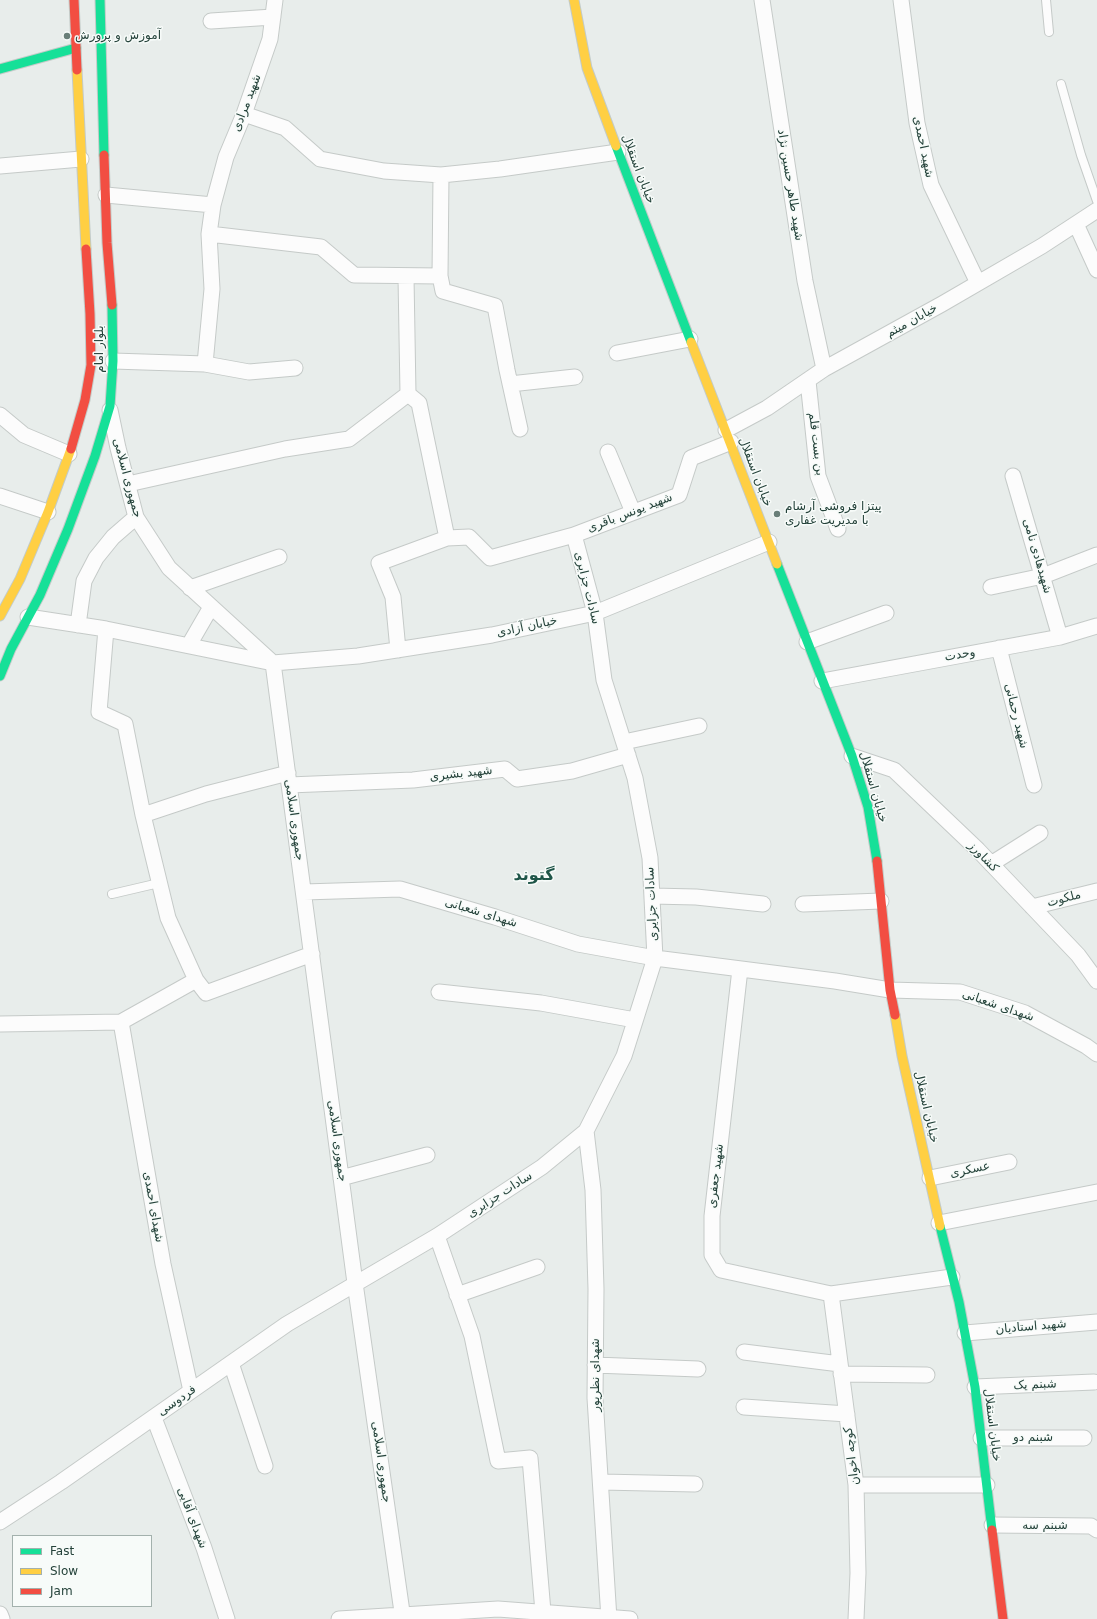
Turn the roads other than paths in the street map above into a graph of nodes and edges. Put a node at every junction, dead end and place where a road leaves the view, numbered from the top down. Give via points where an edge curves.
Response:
1 (74, 0) edge
2 (276, 0) edge
3 (574, 0) edge
4 (762, 0) edge
5 (901, 0) edge
6 (1046, 0) edge
7 (101, 3) edge
8 (273, 17) junction
9 (211, 21) dead end
10 (1049, 32) dead end
11 (76, 48) junction
12 (0, 69) edge
13 (1061, 84) dead end
14 (244, 114) junction
15 (618, 152) junction
16 (81, 159) junction
17 (0, 166) edge
18 (441, 175) junction
19 (106, 195) junction
20 (1097, 201) edge
21 (213, 205) junction
22 (1097, 210) edge
23 (1076, 224) junction
24 (209, 234) junction
25 (1097, 270) edge
26 (406, 276) junction
27 (440, 276) junction
28 (978, 283) junction
29 (690, 339) junction
30 (616, 353) dead end
31 (113, 361) junction
32 (205, 364) junction
33 (295, 368) dead end
34 (824, 369) junction
35 (574, 377) dead end
36 (808, 381) junction
37 (510, 384) junction
38 (408, 394) junction
39 (110, 406) junction
40 (0, 415) edge
41 (520, 429) dead end
42 (728, 436) junction
43 (608, 452) dead end
44 (69, 454) junction
45 (1013, 476) dead end
46 (128, 484) junction
47 (0, 496) edge
48 (48, 512) junction
49 (633, 512) junction
50 (136, 517) junction
51 (838, 529) dead end
52 (574, 535) junction
53 (447, 538) junction
54 (769, 542) junction
55 (1097, 556) edge
56 (279, 557) dead end
57 (1043, 576) junction
58 (991, 587) dead end
59 (190, 588) junction
60 (211, 607) junction
61 (595, 613) junction
62 (886, 613) dead end
63 (0, 616) edge
64 (28, 618) junction
65 (78, 625) junction
66 (1097, 626) edge
67 (106, 629) junction
68 (1060, 637) junction
69 (807, 642) junction
70 (189, 645) junction
71 (999, 648) junction
72 (398, 650) junction
73 (273, 663) junction
74 (0, 676) edge
75 (822, 681) junction
76 (699, 726) dead end
77 (626, 749) junction
78 (852, 756) junction
79 (289, 779) junction
80 (1034, 785) dead end
81 (143, 815) junction
82 (1040, 833) dead end
83 (991, 864) junction
84 (159, 883) junction
85 (1097, 890) edge
86 (304, 892) junction
87 (112, 894) dead end
88 (652, 896) junction
89 (881, 901) junction
90 (763, 904) dead end
91 (803, 904) dead end
92 (1032, 907) junction
93 (312, 954) junction
94 (655, 958) junction
95 (740, 969) junction
96 (196, 980) junction
97 (1097, 981) edge
98 (890, 990) junction
99 (439, 992) dead end
100 (635, 1020) junction
101 (121, 1022) junction
102 (0, 1024) edge
103 (1097, 1054) edge
104 (586, 1131) junction
105 (427, 1155) dead end
106 (1009, 1162) dead end
107 (342, 1178) junction
108 (930, 1178) junction
109 (1097, 1192) edge
110 (939, 1223) junction
111 (437, 1236) junction
112 (538, 1267) dead end
113 (952, 1277) junction
114 (355, 1283) junction
115 (831, 1294) junction
116 (457, 1295) junction
117 (1097, 1322) edge
118 (965, 1333) junction
119 (744, 1352) dead end
120 (231, 1363) junction
121 (596, 1365) junction
122 (698, 1369) dead end
123 (841, 1369) junction
124 (927, 1375) dead end
125 (1094, 1382) dead end
126 (975, 1387) junction
127 (191, 1391) junction
128 (744, 1408) dead end
129 (847, 1414) junction
130 (154, 1418) junction
131 (981, 1438) junction
132 (1084, 1438) dead end
133 (265, 1466) dead end
134 (601, 1482) junction
135 (695, 1484) dead end
136 (856, 1485) junction
137 (987, 1485) junction
138 (0, 1522) edge
139 (992, 1526) junction
140 (1097, 1530) edge
141 (543, 1612) junction
142 (0, 1614) edge
143 (402, 1617) edge
144 (609, 1618) edge
145 (2, 1619) edge
146 (227, 1619) edge
147 (348, 1619) edge
148 (630, 1619) edge
149 (856, 1619) edge
150 (1003, 1619) edge

1 - 11 street, بلوار امام
2 - 8 street, شهید مرادی
3 - 15 street, خیابان استقلال via 587,68
4 - 34 street, شهید طاهر حسین نژاد via 804,281
5 - 28 street, شهید احمدی via 916,123 931,185
6 - 10 lane
7 - 19 street, بلوار امام
8 - 9 street
8 - 14 street, شهید مرادی via 270,39
11 - 12 street
11 - 16 street, بلوار امام
13 - 20 lane
14 - 18 street via 285,128 320,159 384,171
14 - 21 street, شهید مرادی via 226,157
15 - 18 street
15 - 29 street, خیابان استقلال
16 - 17 street
16 - 44 street, بلوار امام via 91,365 85,400
18 - 27 street
19 - 21 street
19 - 31 street, بلوار امام
21 - 24 street, شهید مرادی
22 - 23 street, خیابان میثم
23 - 25 street
23 - 28 street, خیابان میثم
24 - 26 street via 321,247 354,275
24 - 32 street, شهید مرادی via 212,289
26 - 27 street
26 - 38 street
27 - 37 street via 443,291 495,306
28 - 34 street, خیابان میثم
29 - 30 street
29 - 42 street, خیابان استقلال
31 - 32 street
31 - 39 street, بلوار امام
32 - 33 street via 249,372
34 - 36 street, خیابان میثم
35 - 37 street
36 - 42 street, خیابان میثم
36 - 51 street, بن بست قلم via 818,476
37 - 41 street
38 - 46 street via 349,439 285,449
38 - 53 street via 419,403
39 - 46 street, جمهوری اسلامی
39 - 64 street, بلوار امام via 68,529
40 - 44 street via 24,434
42 - 49 street, شهید یونس باقری via 691,458 678,495
42 - 54 street, خیابان استقلال
43 - 49 street
44 - 48 street, بلوار امام
45 - 57 street, شهیدهادی نامی
46 - 50 street, جمهوری اسلامی
47 - 48 street
48 - 63 street, بلوار امام via 20,579
49 - 52 street, شهید یونس باقری
50 - 59 street, جمهوری اسلامی via 170,568
50 - 65 street via 113,537 96,558 84,581
52 - 53 street, سادات جزایری via 490,558 469,537
52 - 61 street, سادات جزایری
53 - 72 street via 379,563 393,597
54 - 61 street, خیابان آزادی
54 - 69 street, خیابان استقلال
55 - 57 street
56 - 59 street
57 - 58 street
57 - 68 street, شهیدهادی نامی
59 - 60 street, جمهوری اسلامی
60 - 70 street
60 - 73 street, جمهوری اسلامی
61 - 72 street, خیابان آزادی via 492,635
61 - 77 street, سادات جزایری via 604,680
62 - 69 street
64 - 65 street
64 - 74 street, بلوار امام
65 - 67 street
66 - 68 street, وحدت
67 - 70 street
67 - 81 street via 99,712 125,724
68 - 71 street, وحدت
69 - 75 street, خیابان استقلال
70 - 73 street
71 - 75 street, وحدت
71 - 80 street, شهید رحمانی
72 - 73 street, خیابان آزادی
73 - 79 street, جمهوری اسلامی
75 - 78 street, خیابان استقلال
76 - 77 street, شهید بشیری
77 - 79 street, شهید بشیری via 572,771 517,779 505,769 413,780
77 - 88 street, سادات جزایری via 635,778 650,858
78 - 83 street, کشاورز via 894,770
78 - 89 street, خیابان استقلال via 868,807 876,850
79 - 81 street, شهید بشیری via 206,794
79 - 86 street, جمهوری اسلامی
81 - 84 street
82 - 83 street
83 - 92 street, کشاورز
84 - 87 lane
84 - 96 street via 168,918
85 - 92 street, ملکوت
86 - 93 street, جمهوری اسلامی
86 - 94 street, شهدای شعبانی via 400,889 578,944
88 - 90 street via 696,897
88 - 94 street, سادات جزایری
89 - 91 street
89 - 98 street, خیابان استقلال
92 - 97 street, کشاورز via 1078,955
93 - 96 street via 206,993
93 - 107 street, جمهوری اسلامی
94 - 95 street, شهدای شعبانی
94 - 100 street, سادات جزایری
95 - 98 street, شهدای شعبانی
95 - 115 street, شهید جعفری via 712,1216 712,1255 721,1270
96 - 101 street
98 - 103 street, شهدای شعبانی via 960,992 1025,1013
98 - 108 street, خیابان استقلال
99 - 100 street via 541,1003
100 - 104 street, سادات جزایری via 624,1056
101 - 102 street
101 - 127 street, شهدای احمدی via 163,1264
104 - 111 street, سادات جزایری via 542,1167
104 - 121 street, شهدای نظرپور via 593,1190
105 - 107 street
106 - 108 street, عسکری
107 - 114 street, جمهوری اسلامی
108 - 110 street, خیابان استقلال
109 - 110 street
110 - 113 street, خیابان استقلال
111 - 114 street, سادات جزایری
111 - 116 street
112 - 116 street
113 - 115 street
113 - 118 street, خیابان استقلال
114 - 120 street, فردوسی via 287,1324
114 - 143 street, جمهوری اسلامی
115 - 123 street, کوچه اخوان
116 - 141 street via 472,1336 498,1461 530,1458
117 - 118 street, شهید استادیان
118 - 126 street, خیابان استقلال
119 - 123 street
120 - 127 street, فردوسی
120 - 133 street
121 - 122 street
121 - 134 street, شهدای نظرپور via 595,1398
123 - 124 street
123 - 129 street, کوچه اخوان
125 - 126 street, شبنم یک
126 - 131 street, خیابان استقلال
127 - 130 street, فردوسی
128 - 129 street
129 - 136 street, کوچه اخوان
130 - 138 street, فردوسی
130 - 146 street, شهدای آقایی via 204,1548
131 - 132 street, شبنم دو
131 - 137 street, خیابان استقلال
134 - 135 street
134 - 144 street, شهدای نظرپور
136 - 137 street
136 - 149 street, کوچه اخوان
137 - 139 street, خیابان استقلال
139 - 140 street, شبنم سه via 1091,1526
139 - 150 street, خیابان استقلال
141 - 143 street via 498,1609
141 - 144 street
142 - 145 street
143 - 147 street
144 - 148 street

